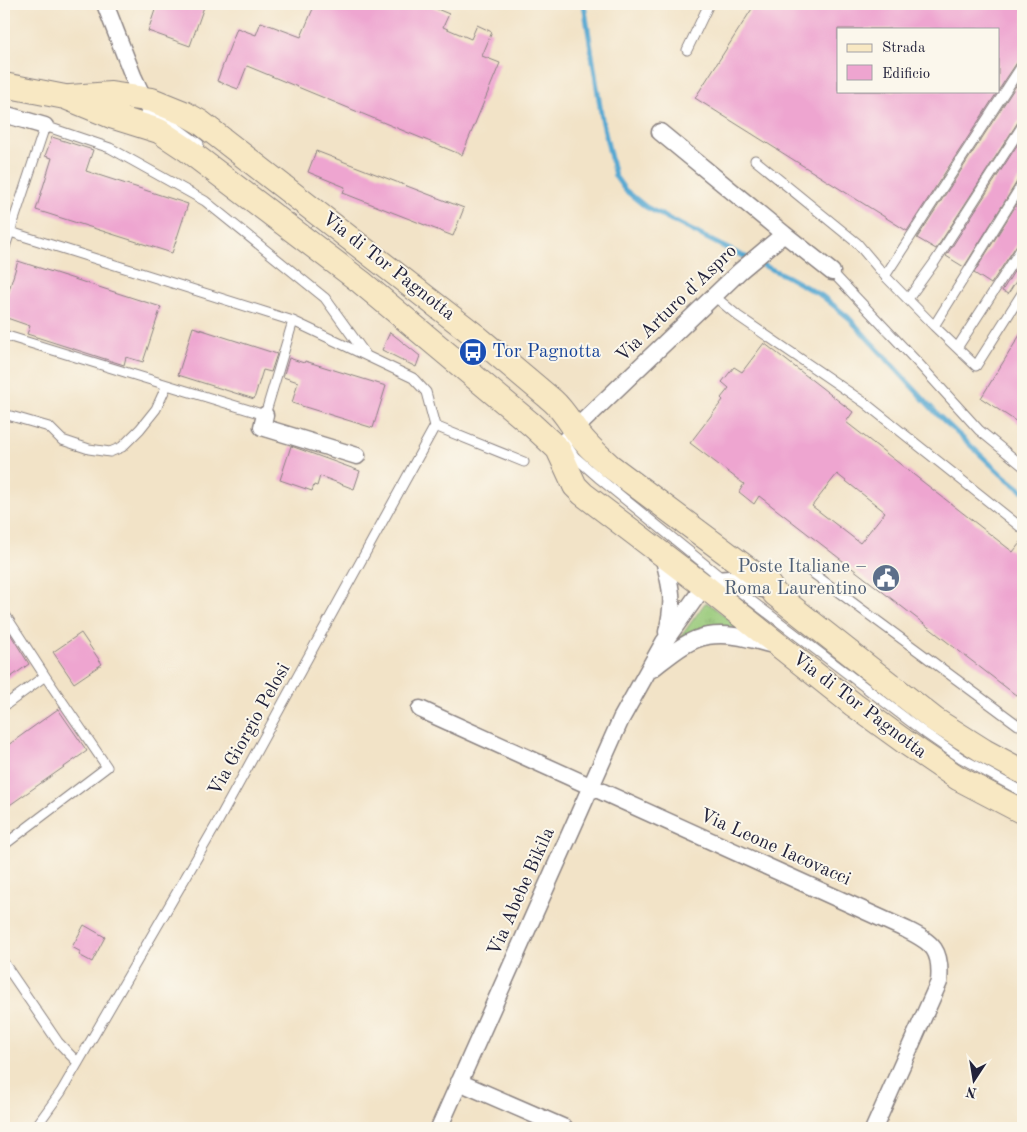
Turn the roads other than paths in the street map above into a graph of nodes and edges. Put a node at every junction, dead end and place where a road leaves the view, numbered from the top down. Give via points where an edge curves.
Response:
1 (106, 4) edge
2 (708, 4) edge
3 (687, 50) dead end
4 (1023, 64) edge
5 (4, 84) edge
6 (65, 97) junction
7 (143, 99) junction
8 (4, 114) edge
9 (1023, 125) edge
10 (45, 126) junction
11 (159, 131) junction
12 (660, 132) dead end
13 (187, 135) junction
14 (203, 147) dead end
15 (756, 160) dead end
16 (1023, 183) edge
17 (7, 231) edge
18 (784, 234) junction
19 (1023, 246) edge
20 (4, 250) edge
21 (832, 272) joint
22 (885, 276) junction
23 (1023, 292) edge
24 (714, 296) junction
25 (908, 299) junction
26 (293, 321) junction
27 (934, 326) junction
28 (4, 335) edge
29 (957, 348) junction
30 (366, 355) junction
31 (167, 384) junction
32 (4, 414) edge
33 (265, 415) junction
34 (435, 426) junction
35 (564, 439) junction
36 (357, 456) dead end
37 (524, 462) dead end
38 (1023, 466) edge
39 (1023, 529) edge
40 (664, 556) junction
41 (810, 571) dead end
42 (714, 582) junction
43 (774, 594) junction
44 (4, 613) edge
45 (664, 642) junction
46 (780, 647) junction
47 (646, 674) junction
48 (46, 676) junction
49 (4, 706) edge
50 (420, 708) dead end
51 (1023, 725) edge
52 (1023, 772) edge
53 (590, 786) junction
54 (1023, 792) edge
55 (1023, 812) edge
56 (4, 845) edge
57 (4, 963) edge
58 (78, 1063) junction
59 (459, 1082) junction
60 (35, 1128) edge
61 (439, 1128) edge
62 (564, 1128) edge
63 (874, 1128) edge

1 - 7 street
2 - 3 lane
4 - 22 lane
5 - 6 street, Via di Tor Pagnotta
6 - 7 street, Via di Tor Pagnotta via 111,94
6 - 11 street, Via di Tor Pagnotta
7 - 11 street
7 - 13 lane, Via di Tor Pagnotta
7 - 35 street, Via di Tor Pagnotta via 165,104 200,122 476,337 563,410
8 - 10 street
9 - 25 lane
10 - 17 lane
10 - 30 lane via 110,148 205,202 325,298
11 - 13 lane, Via di Tor Pagnotta
11 - 35 street, Via di Tor Pagnotta via 361,282 484,384
12 - 18 street
13 - 14 lane, Via di Tor Pagnotta
15 - 22 lane via 857,242
16 - 27 lane
17 - 20 lane
17 - 26 lane
18 - 21 street
18 - 24 street, Via Arturo d'Aspro
19 - 29 lane
21 - 38 lane via 979,430
22 - 25 lane
23 - 29 lane via 976,366
24 - 35 street, Via Arturo d'Aspro
24 - 39 lane via 865,403
25 - 27 lane
26 - 30 lane
26 - 33 lane
27 - 29 lane
28 - 31 lane
30 - 34 lane via 413,378 426,392
31 - 32 lane via 156,409 140,429 122,447 110,452 95,451 62,440 48,427
31 - 33 lane
33 - 36 street via 262,427
34 - 37 lane
34 - 58 lane, Via Giorgio Pelosi via 216,825
35 - 40 street, Via di Tor Pagnotta via 575,486
35 - 42 lane, Via di Tor Pagnotta via 575,457
35 - 43 street, Via di Tor Pagnotta via 591,448 610,466 768,584
40 - 42 street, Via di Tor Pagnotta
40 - 45 street, Via Abebe Bikila via 672,599
41 - 51 lane via 1018,725
42 - 43 street, Via di Tor Pagnotta via 732,578 750,582
42 - 45 street, Via Abebe Bikila
42 - 46 street, Via di Tor Pagnotta
42 - 54 lane, Via di Tor Pagnotta via 961,758
43 - 52 street, Via di Tor Pagnotta via 935,720
44 - 48 lane
45 - 47 street, Via Abebe Bikila
46 - 47 street, Via Abebe Bikila via 733,636 707,636 683,647
46 - 55 street, Via di Tor Pagnotta via 958,778
47 - 53 street, Via Abebe Bikila
48 - 49 lane
48 - 56 lane via 107,767
50 - 53 street, Via Leone Iacovacci
53 - 59 street, Via Abebe Bikila
53 - 63 street, Via Leone Iacovacci via 907,930 931,944 938,958 939,982
57 - 58 lane via 58,1042
58 - 60 lane, Via Giorgio Pelosi
59 - 61 street, Via Abebe Bikila
59 - 62 street

